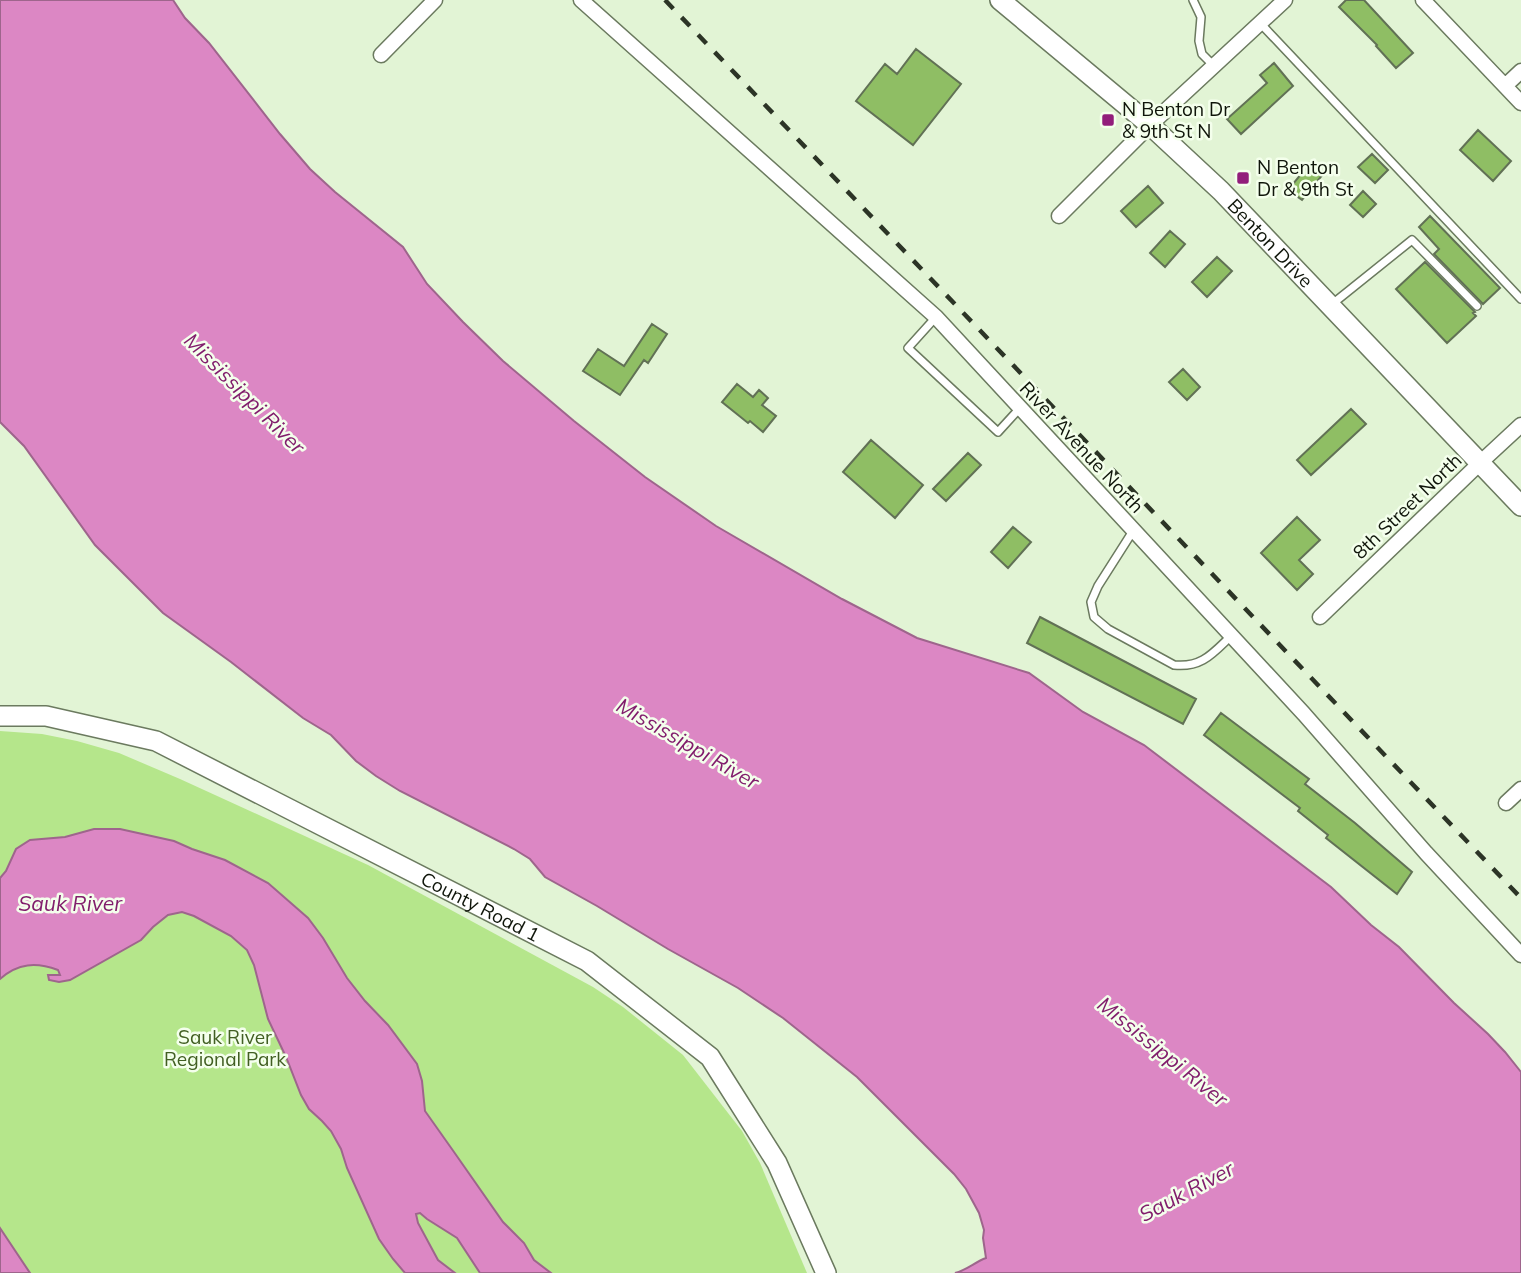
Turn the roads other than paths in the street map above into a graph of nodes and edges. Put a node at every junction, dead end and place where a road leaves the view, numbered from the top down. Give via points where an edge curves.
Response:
1 (435, 0) edge
2 (580, 0) edge
3 (1000, 0) edge
4 (1194, 0) edge
5 (1285, 0) edge
6 (1423, 0) edge
7 (1261, 24) junction
8 (382, 55) dead end
9 (1214, 66) junction
10 (1521, 71) edge
11 (1505, 86) junction
12 (1521, 103) edge
13 (1150, 125) junction
14 (1059, 216) dead end
15 (1521, 299) edge
16 (1331, 306) junction
17 (1477, 306) dead end
18 (936, 317) junction
19 (1020, 408) junction
20 (1521, 425) edge
21 (1480, 461) junction
22 (1521, 506) edge
23 (1134, 530) junction
24 (1321, 617) dead end
25 (1231, 636) junction
26 (0, 716) edge
27 (1521, 789) edge
28 (1506, 803) dead end
29 (1521, 954) edge
30 (824, 1269) edge

1 - 8 street
2 - 18 street, River Avenue North
3 - 13 street, Benton Drive
4 - 9 lane via 1202,17 1202,54
5 - 7 street
6 - 11 street
7 - 9 street
7 - 15 lane
9 - 13 street
10 - 11 street
11 - 12 street
13 - 14 street
13 - 16 street, Benton Drive via 1221,191
16 - 17 lane via 1412,240
16 - 21 street, Benton Drive
18 - 19 street, River Avenue North
18 - 19 lane via 908,348 998,432
19 - 23 street, River Avenue North
20 - 21 street, 8th Street North
21 - 22 street, Benton Drive
21 - 24 street, 8th Street North
23 - 25 street, River Avenue North
23 - 25 lane via 1098,586 1091,602 1094,617 1174,665 1206,659
25 - 29 street, River Avenue North
26 - 30 street, County Road 1 via 46,716 156,741 587,961 710,1057 777,1163
27 - 28 street

